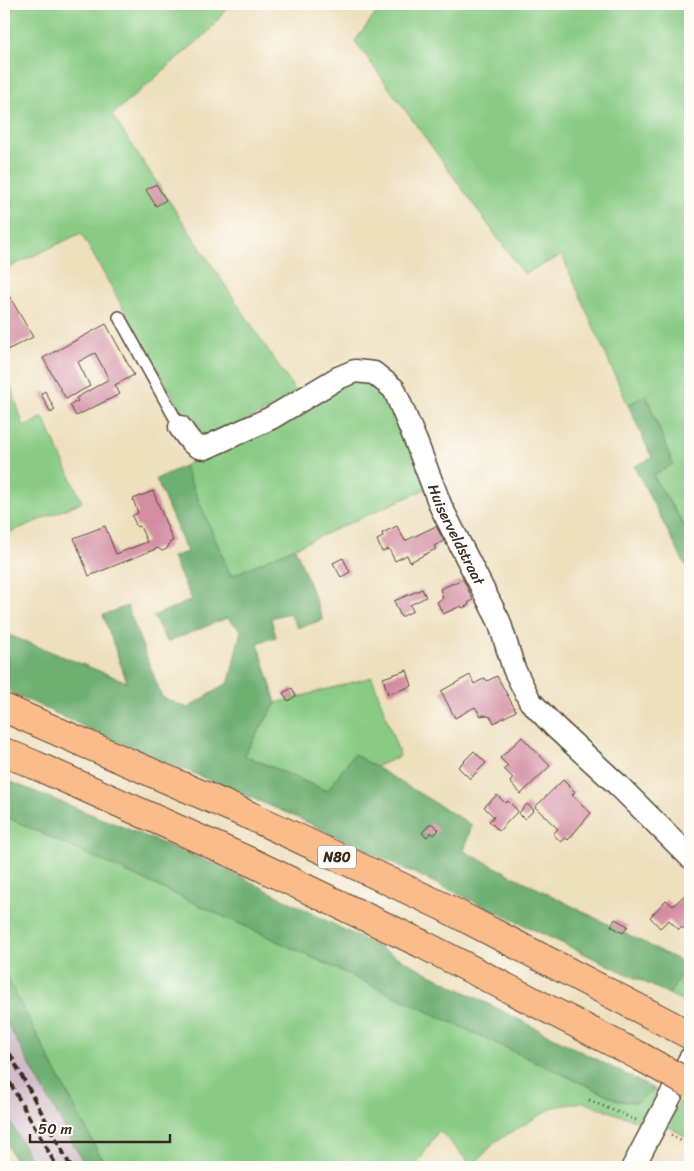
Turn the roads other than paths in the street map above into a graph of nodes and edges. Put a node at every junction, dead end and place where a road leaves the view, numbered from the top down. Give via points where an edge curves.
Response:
1 (119, 317) dead end
2 (180, 428) joint
3 (4, 708) edge
4 (4, 752) edge
5 (690, 857) edge
6 (690, 1035) edge
7 (690, 1059) edge
8 (690, 1084) edge
9 (633, 1167) edge

1 - 2 lane
2 - 5 street, Huiserveldstraat via 192,443 205,448 271,418 355,371 374,373 394,389 441,507 499,620 514,669 530,701
3 - 6 highway, N80 via 442,906
4 - 8 highway, bridge via 287,879 424,945
7 - 9 street

